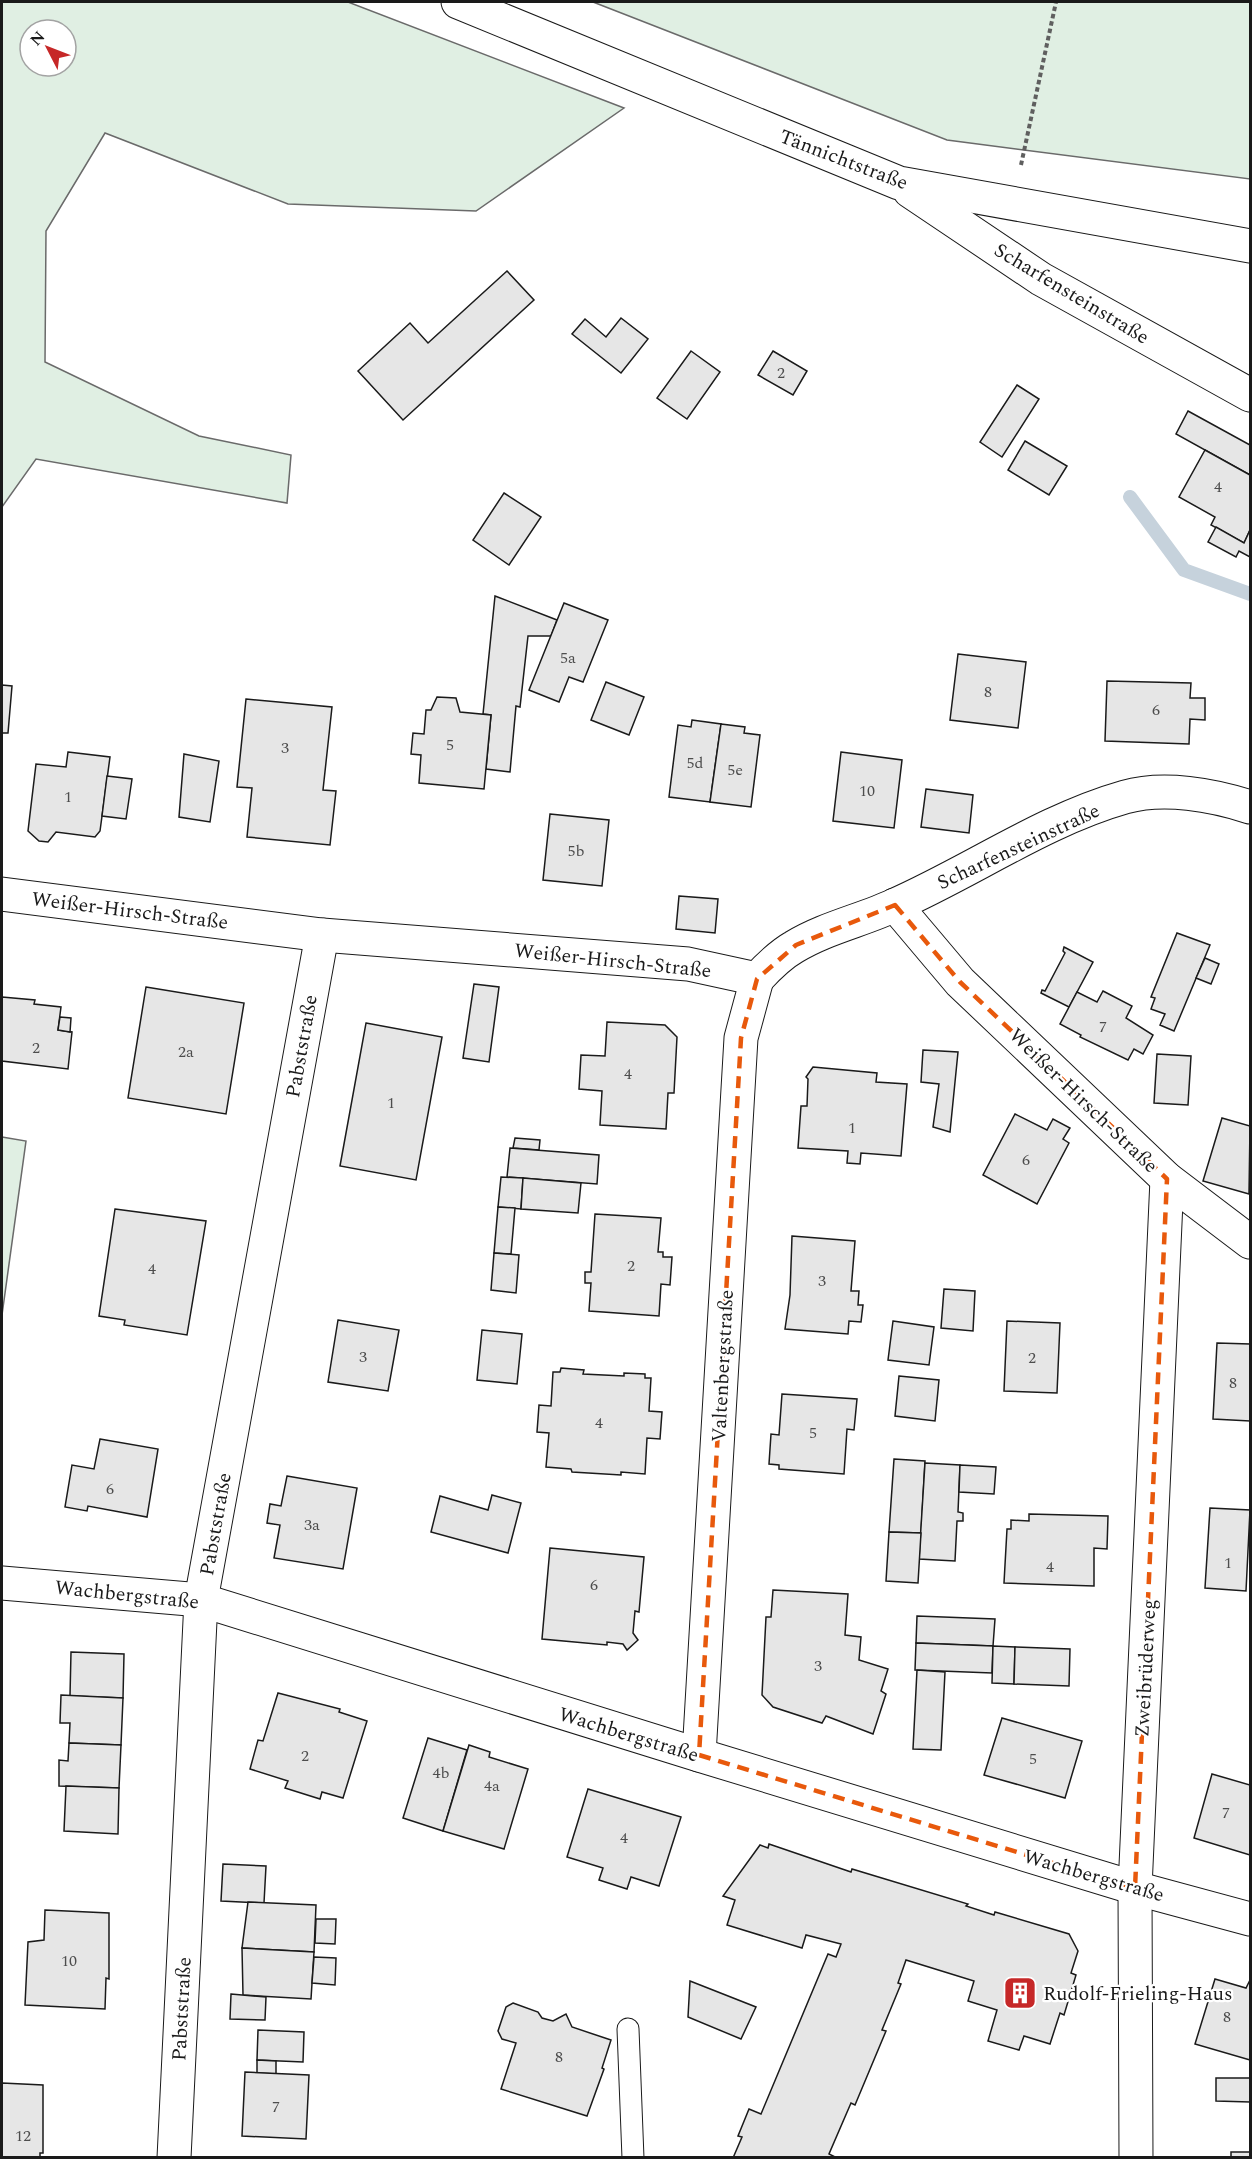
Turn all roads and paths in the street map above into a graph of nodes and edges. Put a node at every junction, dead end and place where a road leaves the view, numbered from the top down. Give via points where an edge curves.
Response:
1 (458, 2) edge
2 (1056, 2) edge
3 (899, 183) junction
4 (1013, 205) junction
5 (1251, 246) edge
6 (1251, 395) edge
7 (1251, 807) edge
8 (2, 894) edge
9 (895, 905) junction
10 (322, 935) junction
11 (757, 979) junction
12 (1167, 1179) junction
13 (1251, 1242) edge
14 (2, 1583) edge
15 (201, 1600) junction
16 (699, 1755) junction
17 (1135, 1888) junction
18 (1251, 1919) edge
19 (628, 2029) dead end
20 (174, 2157) edge
21 (633, 2157) edge
22 (1136, 2157) edge

1 - 3 street, Tännichtstraße
2 - 4 path
3 - 4 street, Tännichtstraße
3 - 6 street, Scharfensteinstraße via 1041,279
4 - 5 street, Tännichtstraße
7 - 9 street, Scharfensteinstraße via 1226,799 1173,793 1127,797 1075,816
8 - 10 street, Weißer-Hirsch-Straße
9 - 11 street via 796,945
9 - 12 street, Weißer-Hirsch-Straße via 960,982
10 - 11 street, Weißer-Hirsch-Straße via 688,964
10 - 15 street, Pabststraße
11 - 16 street, Valtenbergstraße via 741,1038
12 - 13 street, Weißer-Hirsch-Straße
12 - 17 street, Zweibrüderweg
14 - 15 street, Wachbergstraße
15 - 16 street, Wachbergstraße
15 - 20 street, Pabststraße
16 - 17 street, Wachbergstraße
17 - 18 street, Wachbergstraße
17 - 22 street, Zweibrüderweg
19 - 21 lane

